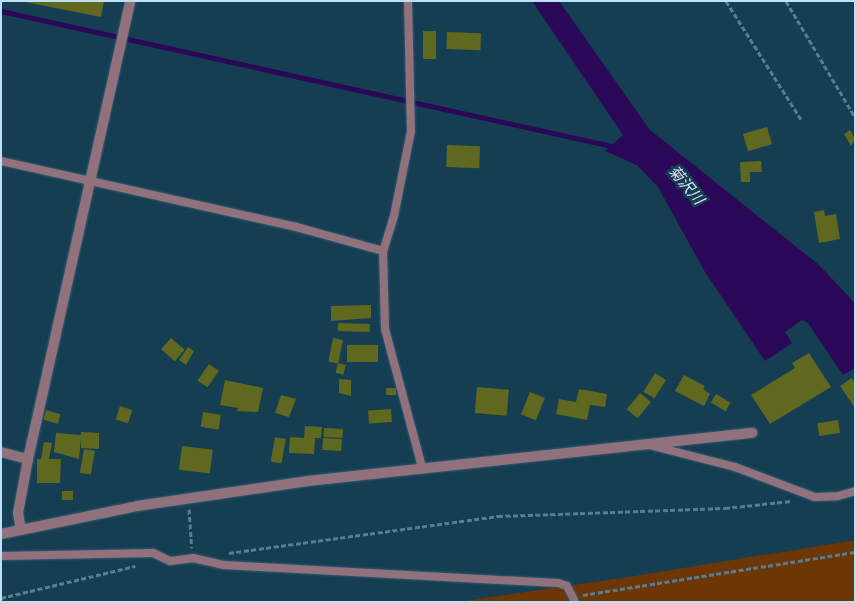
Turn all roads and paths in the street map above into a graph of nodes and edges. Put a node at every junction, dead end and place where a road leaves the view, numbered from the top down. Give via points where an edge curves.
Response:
1 (130, 1) edge
2 (408, 1) edge
3 (726, 1) edge
4 (786, 1) edge
5 (855, 117) edge
6 (801, 119) dead end
7 (1, 160) edge
8 (90, 180) junction
9 (383, 251) junction
10 (752, 433) dead end
11 (646, 444) junction
12 (1, 452) edge
13 (28, 458) junction
14 (422, 467) junction
15 (855, 491) edge
16 (815, 497) junction
17 (188, 499) junction
18 (21, 530) junction
19 (1, 534) edge
20 (239, 551) dead end
21 (855, 552) edge
22 (1, 556) edge
23 (193, 558) junction
24 (145, 564) dead end
25 (1, 598) edge
26 (574, 600) joint

1 - 8 street
2 - 9 lane via 411,131 394,216
3 - 6 path
4 - 5 path
7 - 8 lane
8 - 9 lane via 296,227
8 - 13 street
9 - 14 lane via 385,329
10 - 11 street
11 - 14 street
11 - 16 lane via 735,467
12 - 13 street
13 - 18 street via 18,513
14 - 17 street
15 - 16 lane
16 - 20 path via 725,508 498,516
17 - 18 street
17 - 23 path
18 - 19 street
21 - 26 path via 584,594
22 - 23 lane via 153,553 170,561
23 - 26 lane via 224,565 558,583 567,586
24 - 25 path

